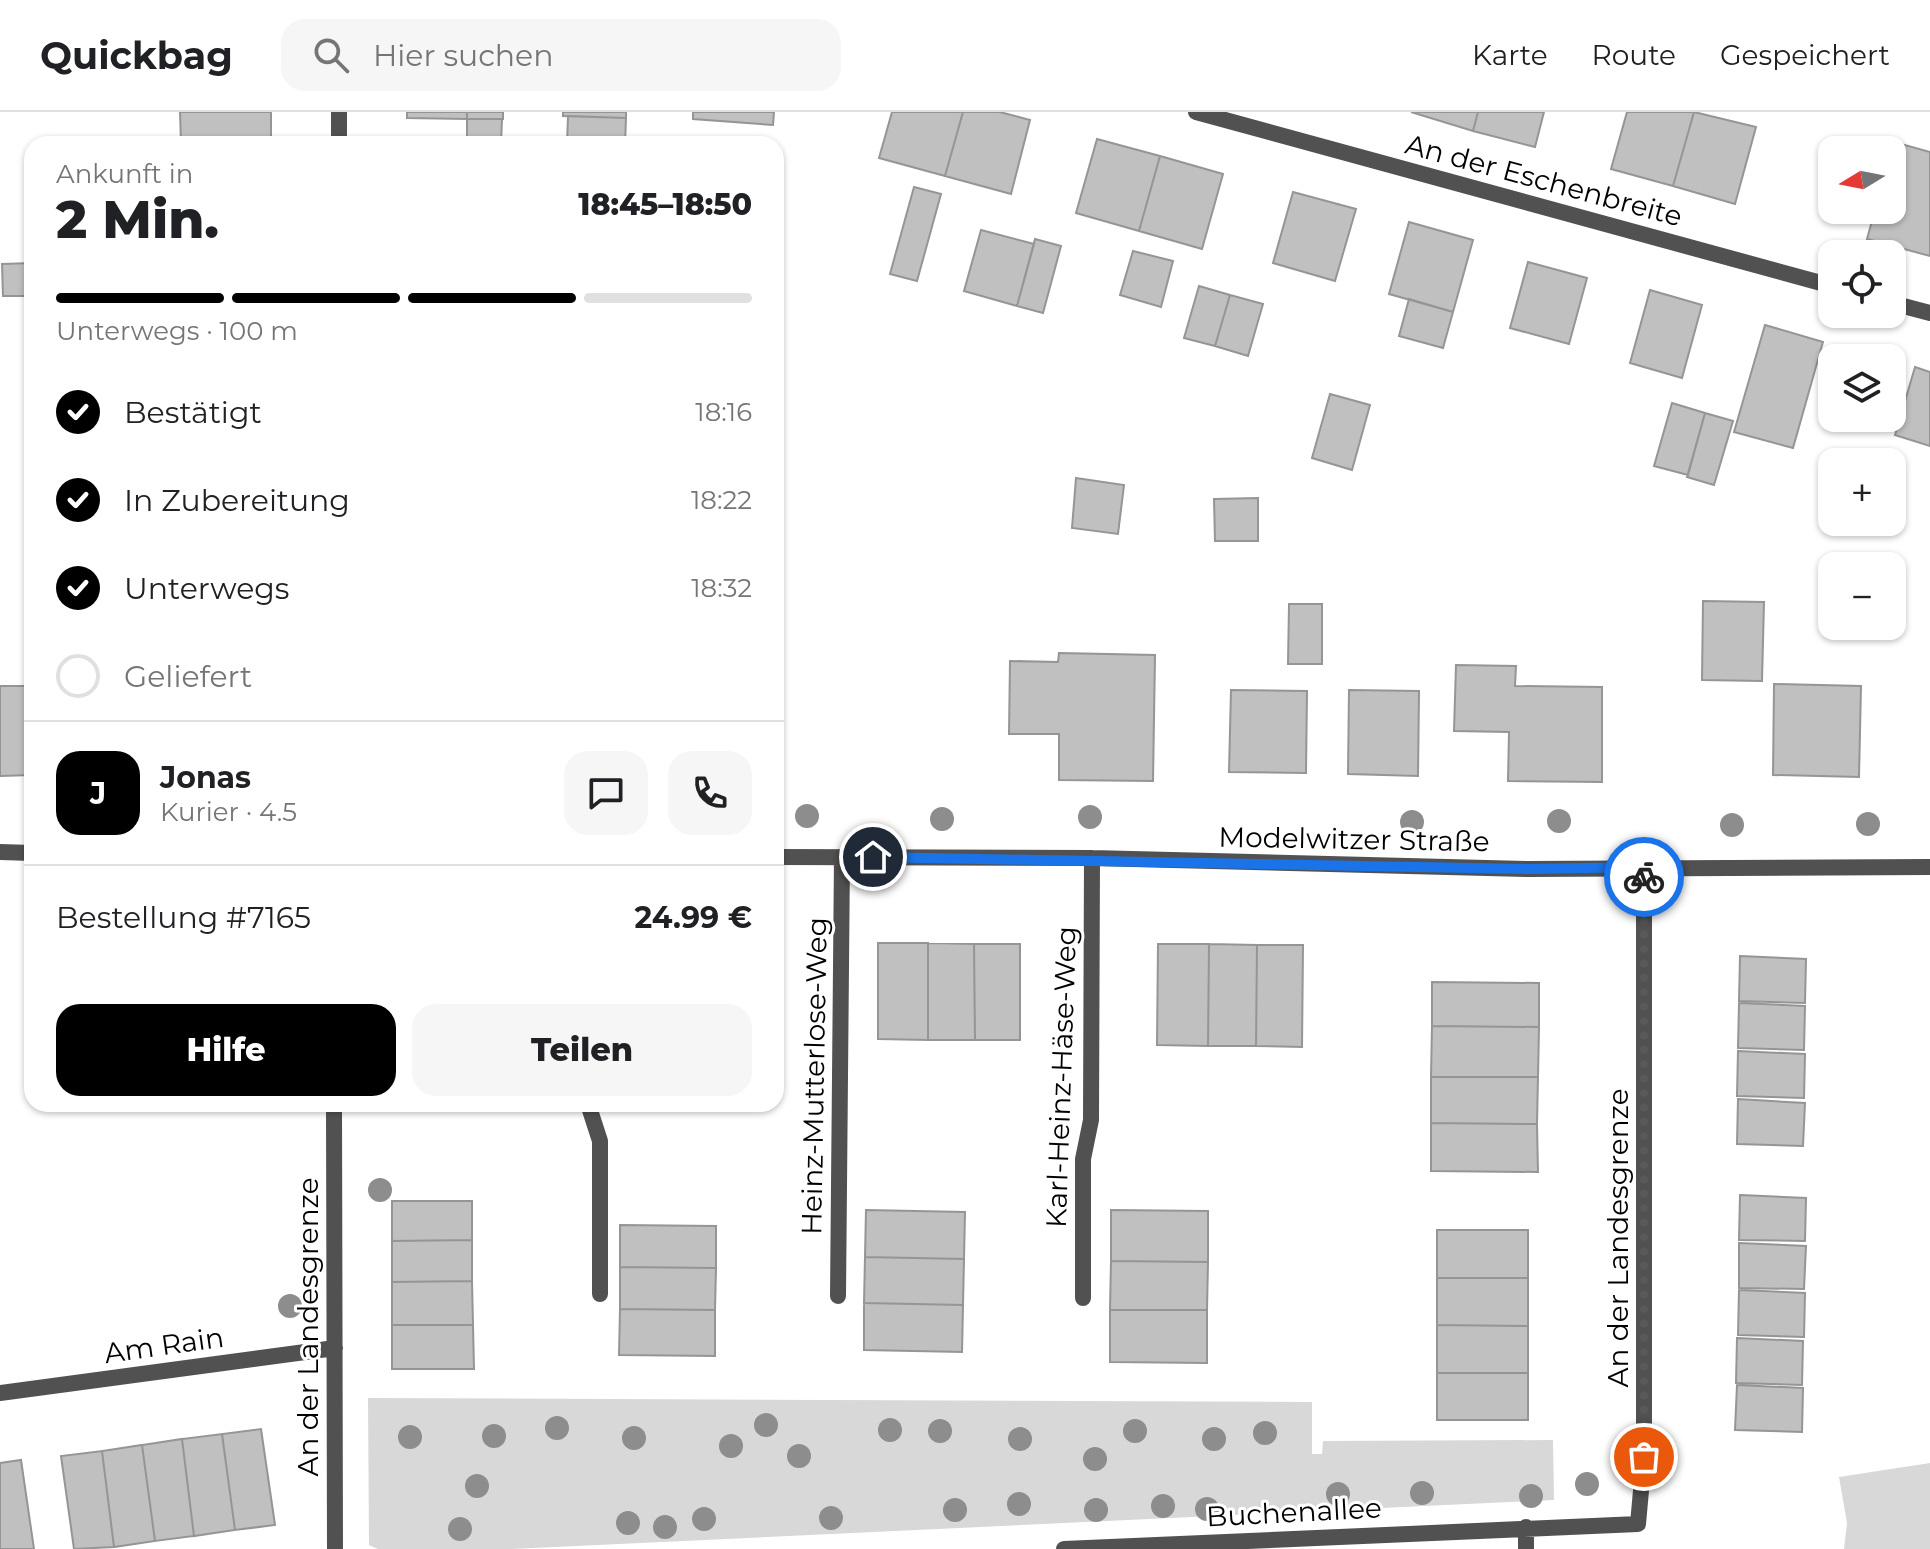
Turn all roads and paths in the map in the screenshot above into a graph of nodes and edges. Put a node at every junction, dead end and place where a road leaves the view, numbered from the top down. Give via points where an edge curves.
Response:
1 (339, 112) edge
2 (1196, 112) edge
3 (339, 136) edge
4 (1818, 282) edge
5 (1906, 307) edge
6 (1930, 313) edge
7 (0, 852) edge
8 (24, 853) edge
9 (784, 857) edge
10 (842, 857) junction
11 (1092, 858) junction
12 (1644, 867) junction
13 (1930, 867) edge
14 (334, 1112) edge
15 (591, 1112) edge
16 (600, 1294) dead end
17 (838, 1296) dead end
18 (1083, 1298) dead end
19 (335, 1348) junction
20 (0, 1393) edge
21 (1526, 1527) junction
22 (335, 1549) edge
23 (1064, 1549) edge
24 (1526, 1549) edge

1 - 3 street
2 - 4 street, An der Eschenbreite
5 - 6 street
7 - 8 street
9 - 10 street, Modelwitzer Straße
10 - 11 street, Modelwitzer Straße
10 - 17 street, Heinz-Mutterlose-Weg
11 - 12 street, Modelwitzer Straße
11 - 18 street, Karl-Heinz-Häse-Weg via 1091,1120 1083,1159
12 - 13 street, Modelwitzer Straße
12 - 21 street, An der Landesgrenze via 1644,1457 1638,1524
14 - 19 street, An der Landesgrenze
15 - 16 street via 600,1141
19 - 20 street, Am Rain
19 - 22 street, An der Landesgrenze
21 - 23 street, Buchenallee
21 - 24 street

